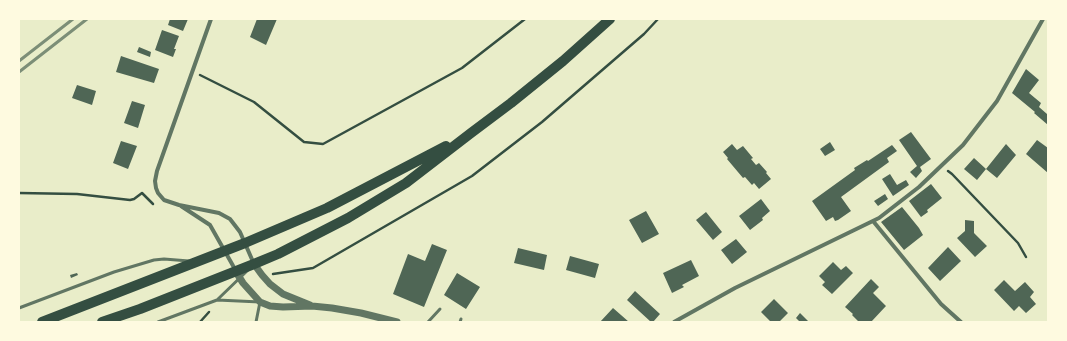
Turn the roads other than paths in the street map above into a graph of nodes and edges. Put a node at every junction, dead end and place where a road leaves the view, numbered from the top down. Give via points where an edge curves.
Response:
1 (211, 19) edge
2 (610, 19) edge
3 (1043, 19) edge
4 (471, 133) junction
5 (179, 205) junction
6 (873, 221) junction
7 (246, 243) junction
8 (224, 251) junction
9 (197, 262) junction
10 (254, 264) junction
11 (238, 275) junction
12 (217, 300) junction
13 (260, 302) junction
14 (312, 306) junction
15 (19, 308) edge
16 (440, 309) dead end
17 (42, 322) edge
18 (102, 322) edge
19 (158, 322) edge
20 (256, 322) edge
21 (397, 322) edge
22 (428, 322) edge
23 (674, 322) edge
24 (961, 322) edge

1 - 5 street via 155,181 161,197
2 - 4 main road via 551,71
3 - 6 street via 997,100 963,145 918,187
4 - 7 main road via 327,208
4 - 10 main road via 406,183 348,218
5 - 7 street via 219,213 230,220
5 - 8 street via 210,225
6 - 23 street via 735,288
6 - 24 street via 941,304
7 - 8 main road
7 - 10 street
8 - 9 main road
8 - 11 street
9 - 15 lane via 154,260 114,272
9 - 17 main road
10 - 11 main road
10 - 14 street via 266,280 283,294
11 - 12 lane
11 - 13 street
11 - 18 main road
12 - 13 lane
12 - 19 lane
13 - 14 street via 270,306
13 - 20 lane
14 - 21 street via 361,313
16 - 22 lane

